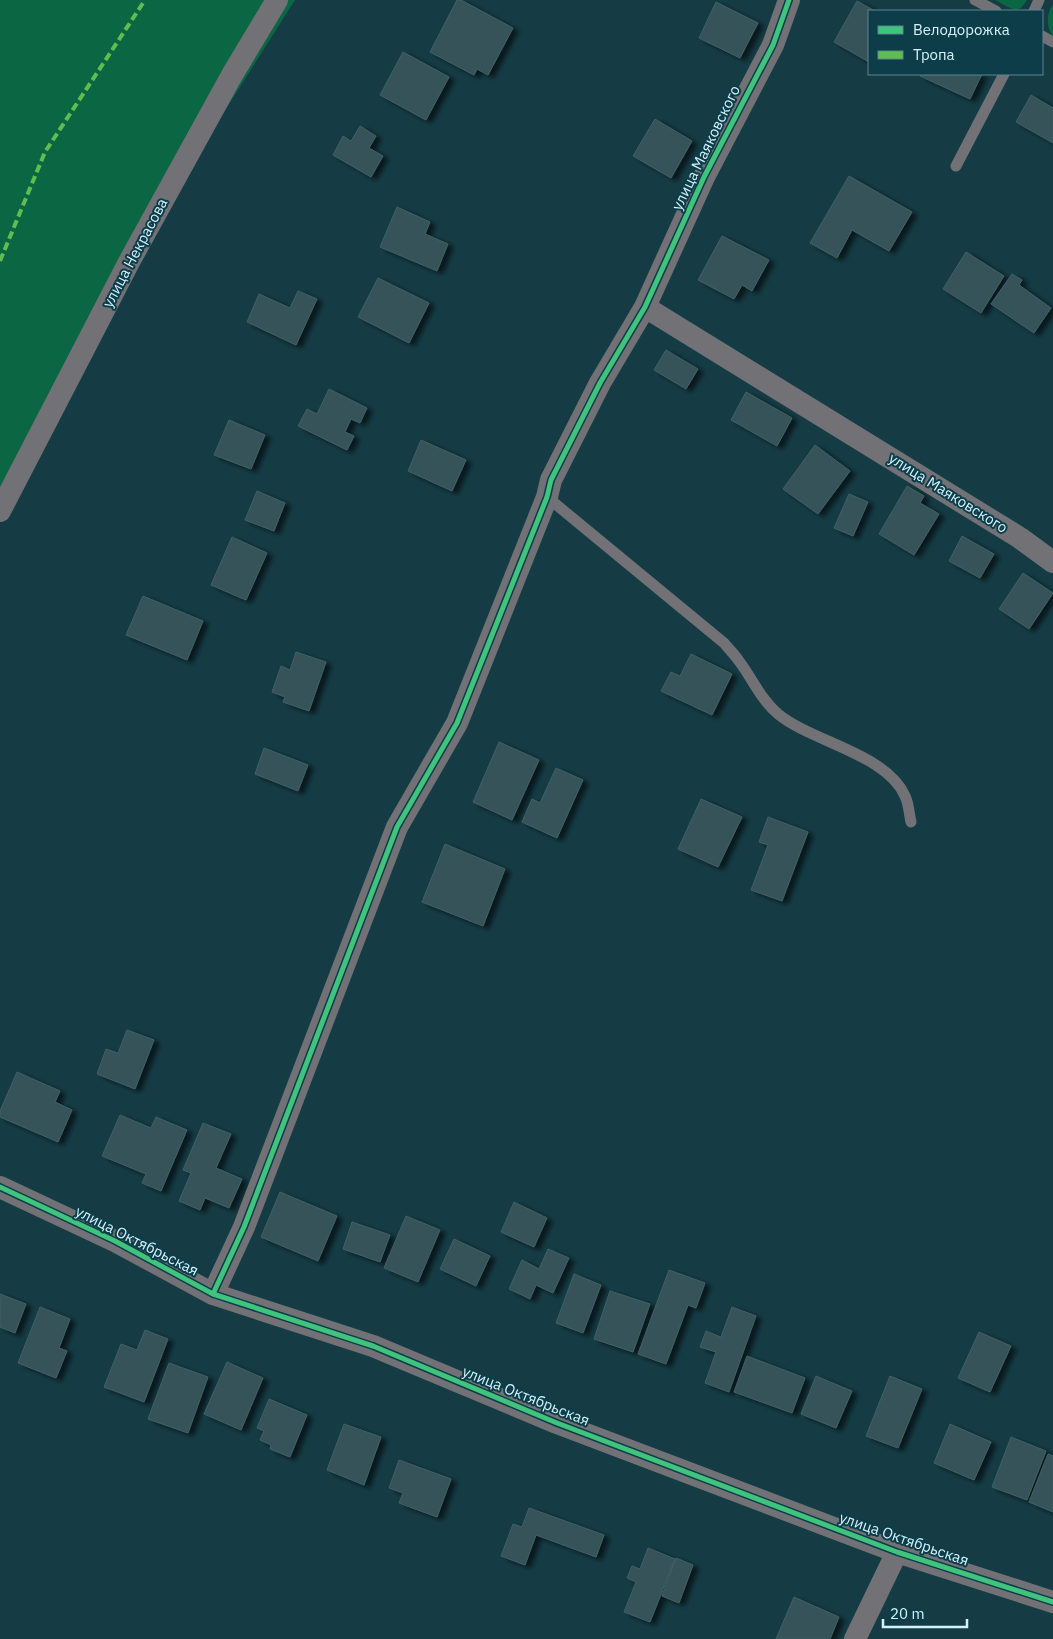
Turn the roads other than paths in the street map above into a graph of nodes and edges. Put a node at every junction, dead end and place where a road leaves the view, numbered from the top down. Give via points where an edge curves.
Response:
1 (277, 0) edge
2 (790, 0) edge
3 (975, 0) edge
4 (994, 10) edge
5 (1003, 75) edge
6 (956, 166) dead end
7 (645, 306) junction
8 (547, 497) junction
9 (0, 511) edge
10 (1053, 562) edge
11 (911, 822) dead end
12 (0, 1186) edge
13 (214, 1294) junction
14 (897, 1552) junction
15 (1053, 1602) edge
16 (855, 1639) edge

1 - 9 street, улица Некрасова via 129,262
2 - 7 street, улица Маяковского via 773,45 704,177
3 - 4 lane
5 - 6 lane
7 - 8 street via 560,460
7 - 10 street, улица Маяковского via 1020,538
8 - 11 lane via 724,643 778,714 870,762 892,778 906,798
8 - 13 street via 457,723 397,827 244,1227
12 - 13 street, улица Октябрьская
13 - 14 street, улица Октябрьская via 373,1346 557,1423
14 - 15 street, улица Октябрьская
14 - 16 street

